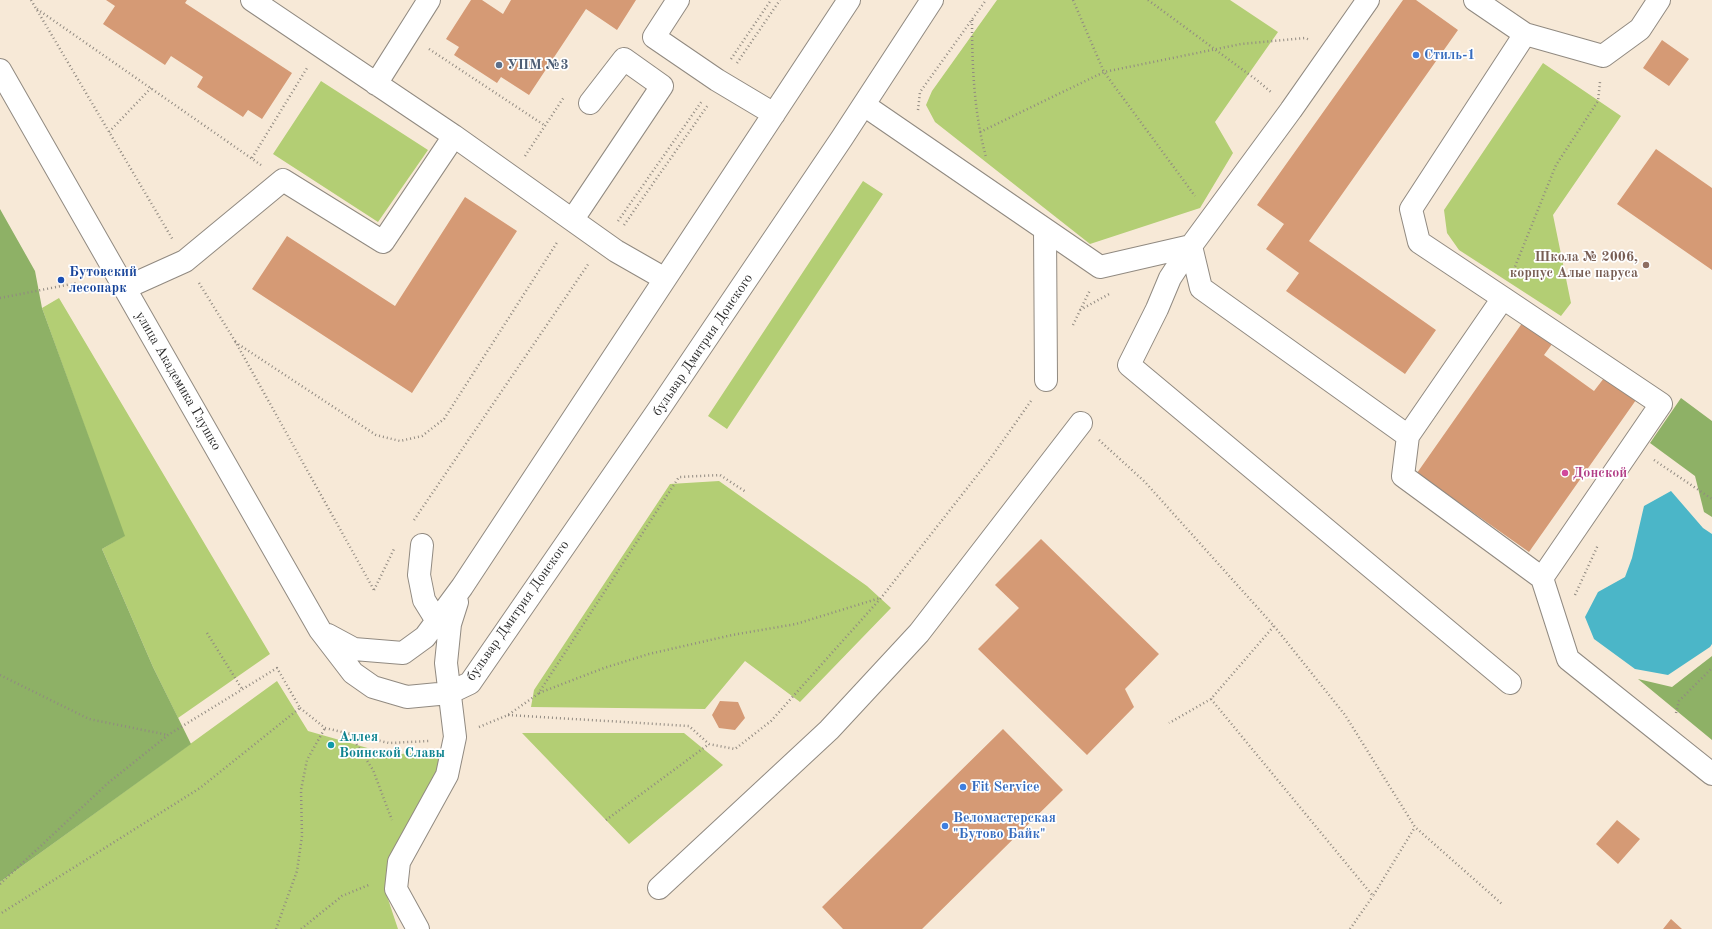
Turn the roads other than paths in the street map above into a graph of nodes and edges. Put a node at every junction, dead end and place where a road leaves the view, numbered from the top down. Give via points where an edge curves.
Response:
1 (252, 0) edge
2 (429, 0) edge
3 (678, 0) edge
4 (849, 0) edge
5 (932, 0) edge
6 (1368, 0) edge
7 (1475, 0) edge
8 (1659, 0) edge
9 (1525, 34) junction
10 (0, 70) edge
11 (376, 84) junction
12 (590, 103) dead end
13 (864, 105) junction
14 (774, 114) junction
15 (454, 136) junction
16 (573, 219) junction
17 (1045, 230) junction
18 (1191, 246) junction
19 (665, 279) junction
20 (126, 288) junction
21 (1503, 298) junction
22 (1046, 380) road end
23 (1081, 423) road end
24 (1408, 436) junction
25 (422, 545) dead end
26 (1542, 578) junction
27 (462, 587) junction
28 (437, 621) junction
29 (320, 630) junction
30 (1510, 683) dead end
31 (449, 693) junction
32 (1712, 774) edge
33 (659, 888) dead end
34 (418, 929) edge

1 - 11 street
2 - 11 street
3 - 14 street via 654,37 720,82
4 - 14 street
5 - 13 street, бульвар Дмитрия Донского
6 - 18 street
7 - 9 street
8 - 9 street via 1640,29 1603,56
9 - 21 street via 1412,208 1420,242
10 - 20 street, улица Академика Глушко
11 - 15 street
12 - 16 street via 624,59 662,86
13 - 17 street
13 - 31 street, бульвар Дмитрия Донского via 470,683
14 - 19 street
15 - 16 street
15 - 20 street via 383,242 283,180 185,261
16 - 19 street via 616,251
17 - 18 street via 1100,267
17 - 22 street
18 - 24 street via 1201,288
18 - 30 street via 1170,278 1129,365
19 - 27 street
20 - 29 street, улица Академика Глушко
21 - 24 street
21 - 26 street via 1661,404
23 - 33 street via 920,632 829,730
24 - 26 street via 1403,476
25 - 28 street via 419,576 424,600
26 - 32 street via 1568,659
27 - 28 street
27 - 31 street via 450,624 446,663
28 - 29 street via 425,637 403,653 354,650
29 - 31 street, бульвар Дмитрия Донского via 353,673 373,687 406,697
31 - 34 street via 455,737 447,775 399,862 396,889

